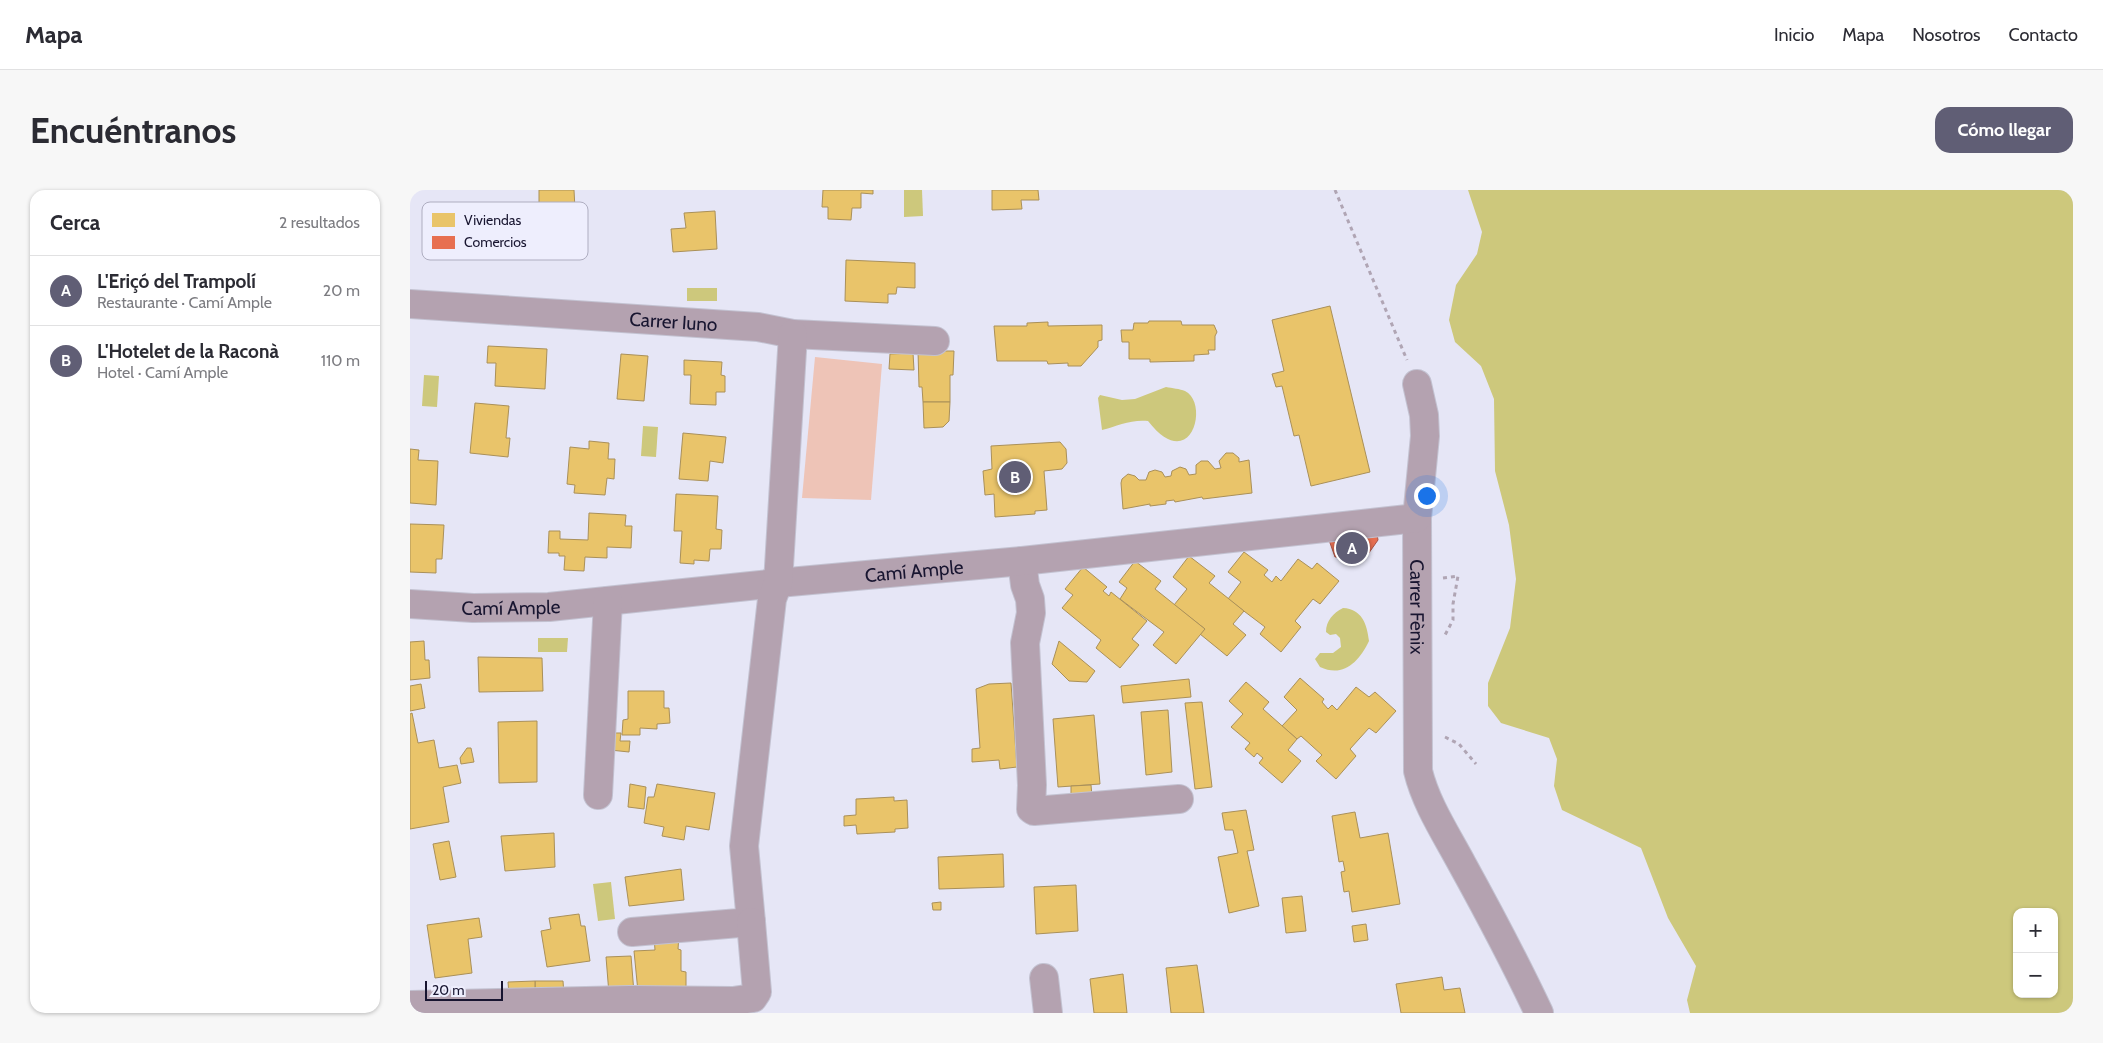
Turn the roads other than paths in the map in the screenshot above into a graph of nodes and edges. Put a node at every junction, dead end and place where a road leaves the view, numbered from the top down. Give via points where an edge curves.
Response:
1 (410, 304) edge
2 (793, 334) junction
3 (935, 341) dead end
4 (1417, 384) road end
5 (1417, 518) junction
6 (1022, 561) junction
7 (778, 583) junction
8 (608, 601) junction
9 (410, 604) edge
10 (598, 795) dead end
11 (1179, 799) dead end
12 (752, 922) junction
13 (632, 932) dead end
14 (1044, 978) dead end
15 (410, 1005) edge
16 (1048, 1013) edge
17 (1538, 1013) edge

1 - 2 street, Carrer Iuno via 758,327
2 - 3 street, Carrer Iuno
2 - 7 street
4 - 5 street, Carrer Fènix via 1425,436
5 - 6 street, Camí Ample
5 - 17 street, Carrer Fènix via 1417,757 1421,782 1512,956
6 - 7 street, Camí Ample
6 - 11 street via 1032,613 1025,643 1032,785 1030,809
7 - 8 street, Camí Ample
7 - 12 street via 772,599 744,846
8 - 9 street, Camí Ample via 515,609
8 - 10 street
12 - 13 street
12 - 15 street via 757,992 753,998 733,1001
14 - 16 street

